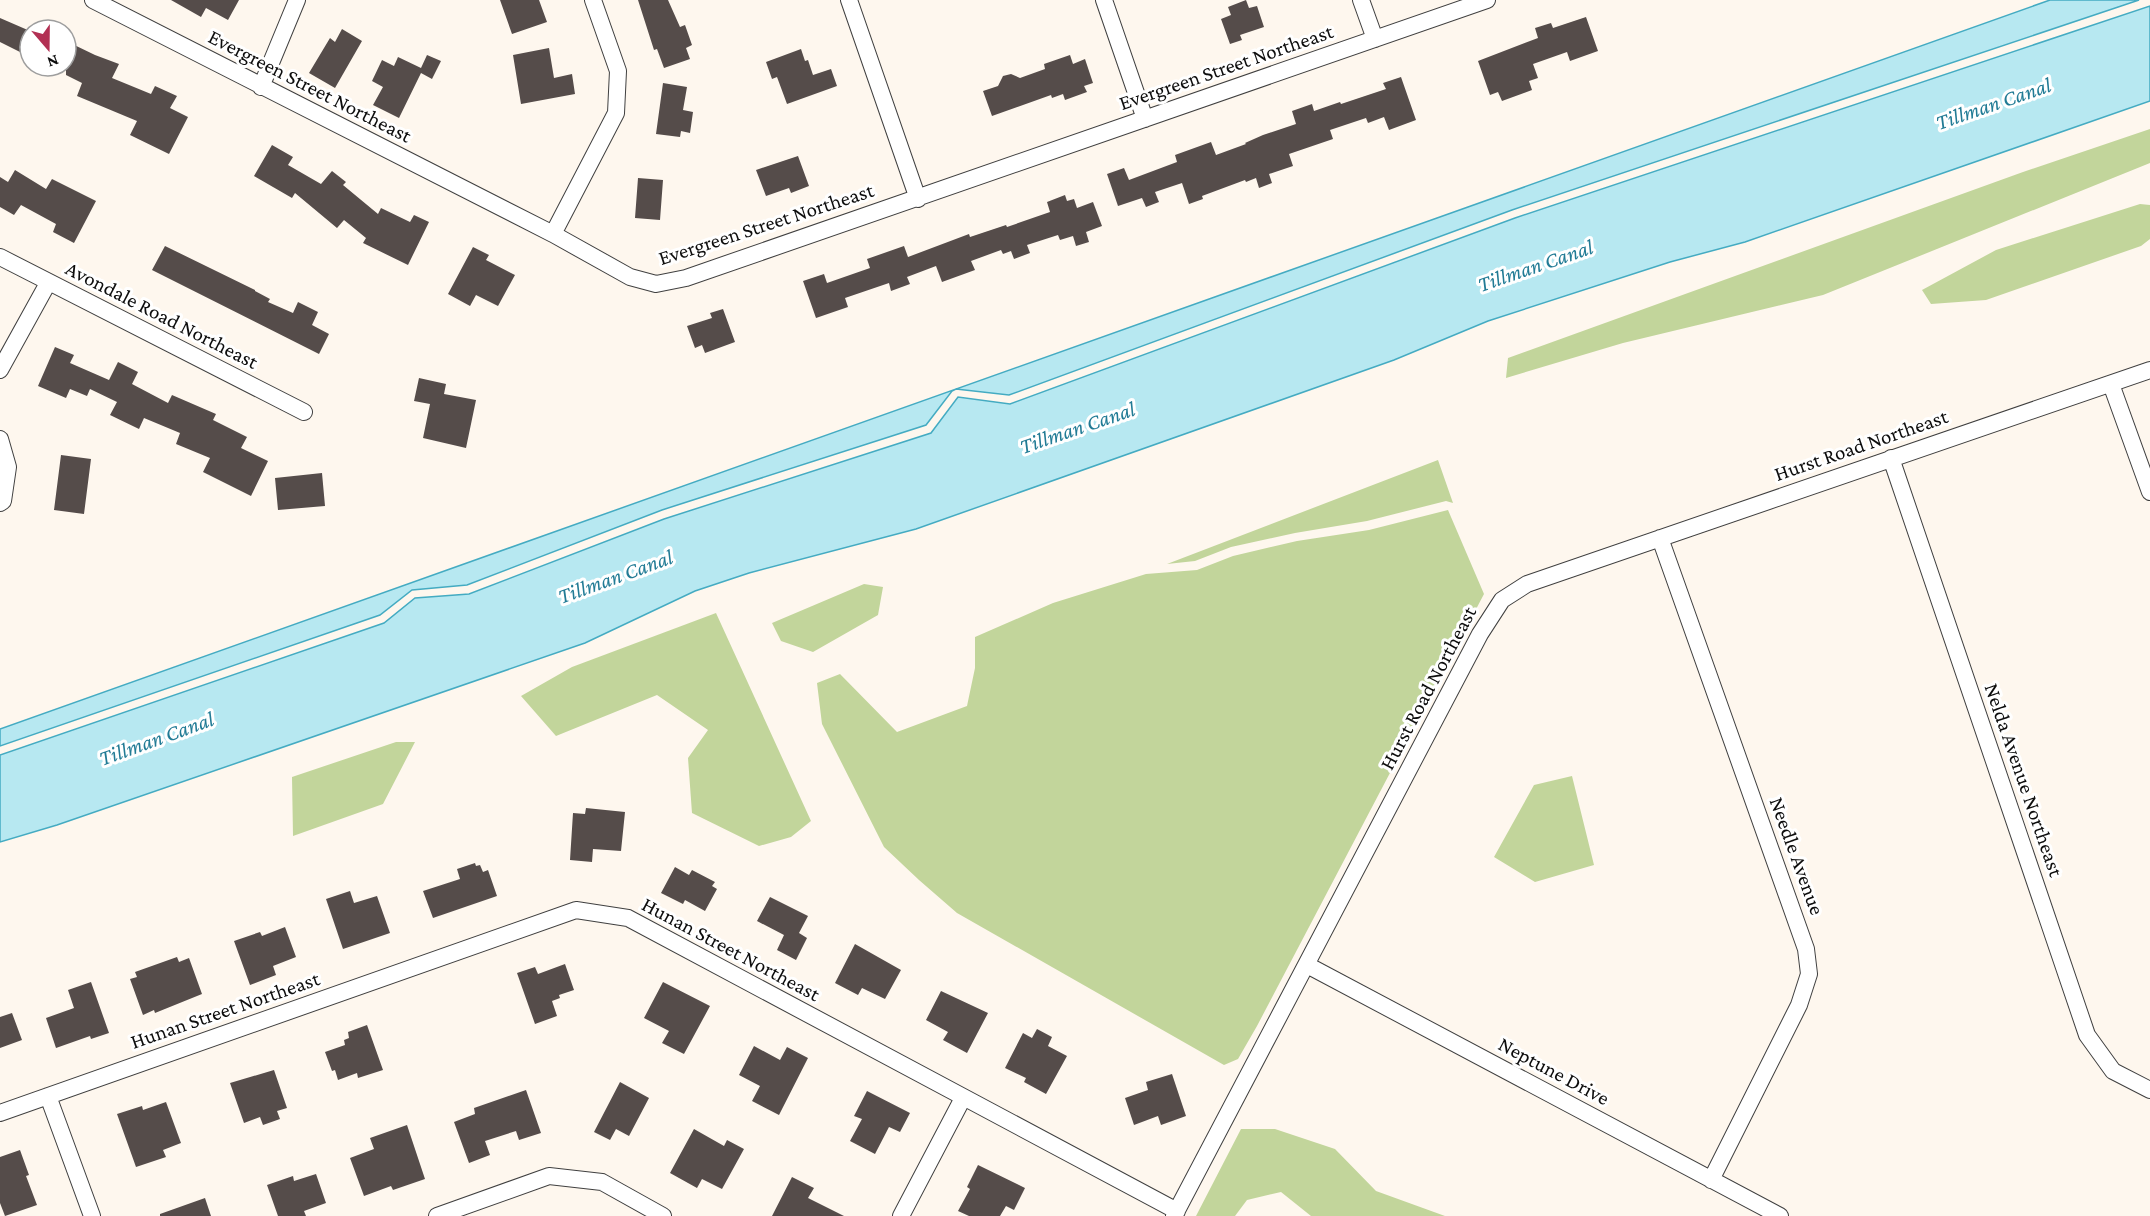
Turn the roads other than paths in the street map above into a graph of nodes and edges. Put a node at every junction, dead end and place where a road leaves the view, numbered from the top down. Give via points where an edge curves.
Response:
1 (93, 0) edge
2 (297, 0) edge
3 (593, 0) edge
4 (849, 0) edge
5 (1104, 0) edge
6 (1361, 0) edge
7 (1487, 0) edge
8 (1375, 39) junction
9 (261, 87) junction
10 (1145, 119) junction
11 (918, 199) junction
12 (553, 234) junction
13 (0, 257) edge
14 (48, 283) junction
15 (0, 370) edge
16 (2150, 370) edge
17 (2110, 384) junction
18 (304, 412) dead end
19 (0, 439) edge
20 (1891, 458) junction
21 (2150, 492) edge
22 (0, 503) edge
23 (1660, 538) junction
24 (1308, 965) junction
25 (2150, 1090) edge
26 (48, 1096) junction
27 (963, 1098) junction
28 (0, 1113) edge
29 (1711, 1180) junction
30 (1176, 1214) edge
31 (92, 1216) edge
32 (437, 1216) edge
33 (663, 1216) edge
34 (901, 1216) edge
35 (1780, 1216) edge

1 - 9 street, Evergreen Street Northeast
2 - 9 street
3 - 12 street via 618,71 616,113
4 - 11 street
5 - 10 street
6 - 8 street
7 - 8 street, Evergreen Street Northeast
8 - 10 street, Evergreen Street Northeast
9 - 12 street, Evergreen Street Northeast
10 - 11 street, Evergreen Street Northeast
11 - 12 street, Evergreen Street Northeast via 686,278 656,284 630,277
13 - 14 street, Avondale Road Northeast
14 - 15 street
14 - 18 street, Avondale Road Northeast
16 - 17 street, Hurst Road Northeast
17 - 20 street, Hurst Road Northeast
17 - 21 street
19 - 22 street via 8,467
20 - 23 street, Hurst Road Northeast
20 - 25 street, Nelda Avenue Northeast via 2087,1035 2113,1071
23 - 24 street, Hurst Road Northeast via 1527,584 1502,600 1480,634
23 - 29 street, Needle Avenue via 1806,949 1809,974 1799,1005
24 - 29 street, Neptune Drive
24 - 30 street, Hurst Road Northeast
26 - 27 street, Hunan Street Northeast via 576,910 628,918
26 - 28 street, Hunan Street Northeast
26 - 31 street
27 - 30 street, Hunan Street Northeast
27 - 34 street
29 - 35 street, Neptune Drive
32 - 33 street via 549,1176 602,1182

